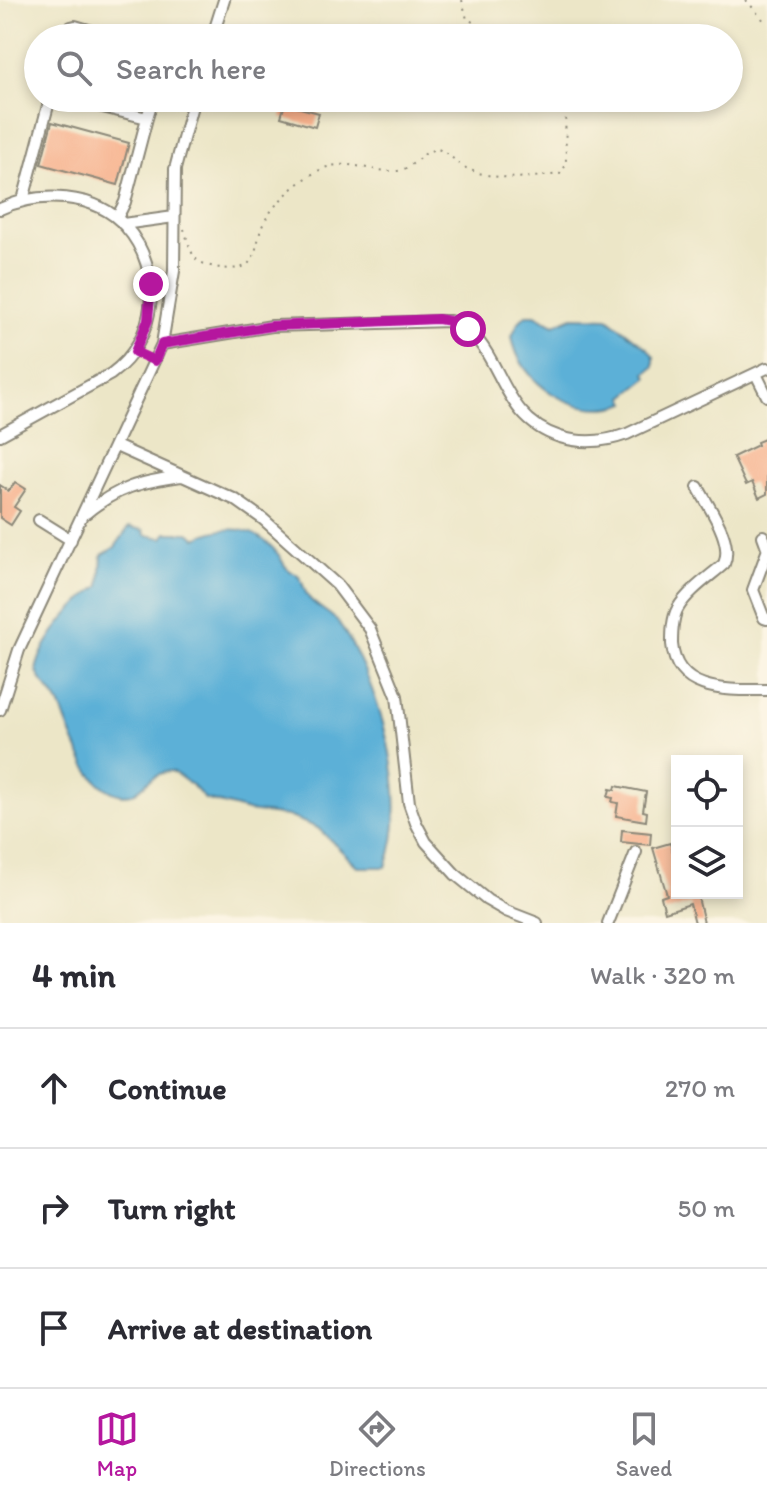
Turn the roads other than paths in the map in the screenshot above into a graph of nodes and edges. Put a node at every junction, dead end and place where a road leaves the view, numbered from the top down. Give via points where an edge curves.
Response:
1 (224, 0) edge
2 (216, 24) edge
3 (46, 112) edge
4 (123, 112) edge
5 (149, 112) edge
6 (190, 112) edge
7 (147, 118) junction
8 (23, 200) junction
9 (0, 209) edge
10 (174, 217) junction
11 (120, 221) junction
12 (162, 344) junction
13 (135, 352) junction
14 (155, 361) junction
15 (767, 368) edge
16 (756, 374) junction
17 (767, 396) edge
18 (0, 435) edge
19 (116, 446) junction
20 (181, 476) junction
21 (698, 487) dead end
22 (82, 517) junction
23 (39, 520) dead end
24 (71, 540) junction
25 (766, 545) edge
26 (767, 619) edge
27 (767, 690) edge
28 (0, 710) edge
29 (636, 852) dead end
30 (537, 923) edge
31 (608, 923) edge

1 - 2 lane
3 - 8 lane
4 - 7 lane
5 - 7 lane
6 - 10 lane via 175,169
7 - 11 lane
8 - 9 lane
8 - 11 lane via 69,198
10 - 11 lane
10 - 12 lane via 174,271
11 - 13 lane via 137,244 151,284 148,320
12 - 14 lane
12 - 16 lane via 272,326 450,321 468,329 481,344 524,416 549,433 582,441 627,434
13 - 14 lane
13 - 18 lane via 111,374
14 - 19 lane
15 - 16 lane
16 - 17 lane
19 - 20 lane
19 - 22 lane
20 - 22 lane via 127,487
20 - 30 lane via 236,500 337,585 370,629 397,696 409,803 426,842 487,900
21 - 27 lane via 726,542 727,556 678,608 672,632 675,658 683,674 703,686
22 - 24 lane
23 - 24 lane
24 - 28 lane via 19,650
25 - 26 lane via 753,590
29 - 31 lane

